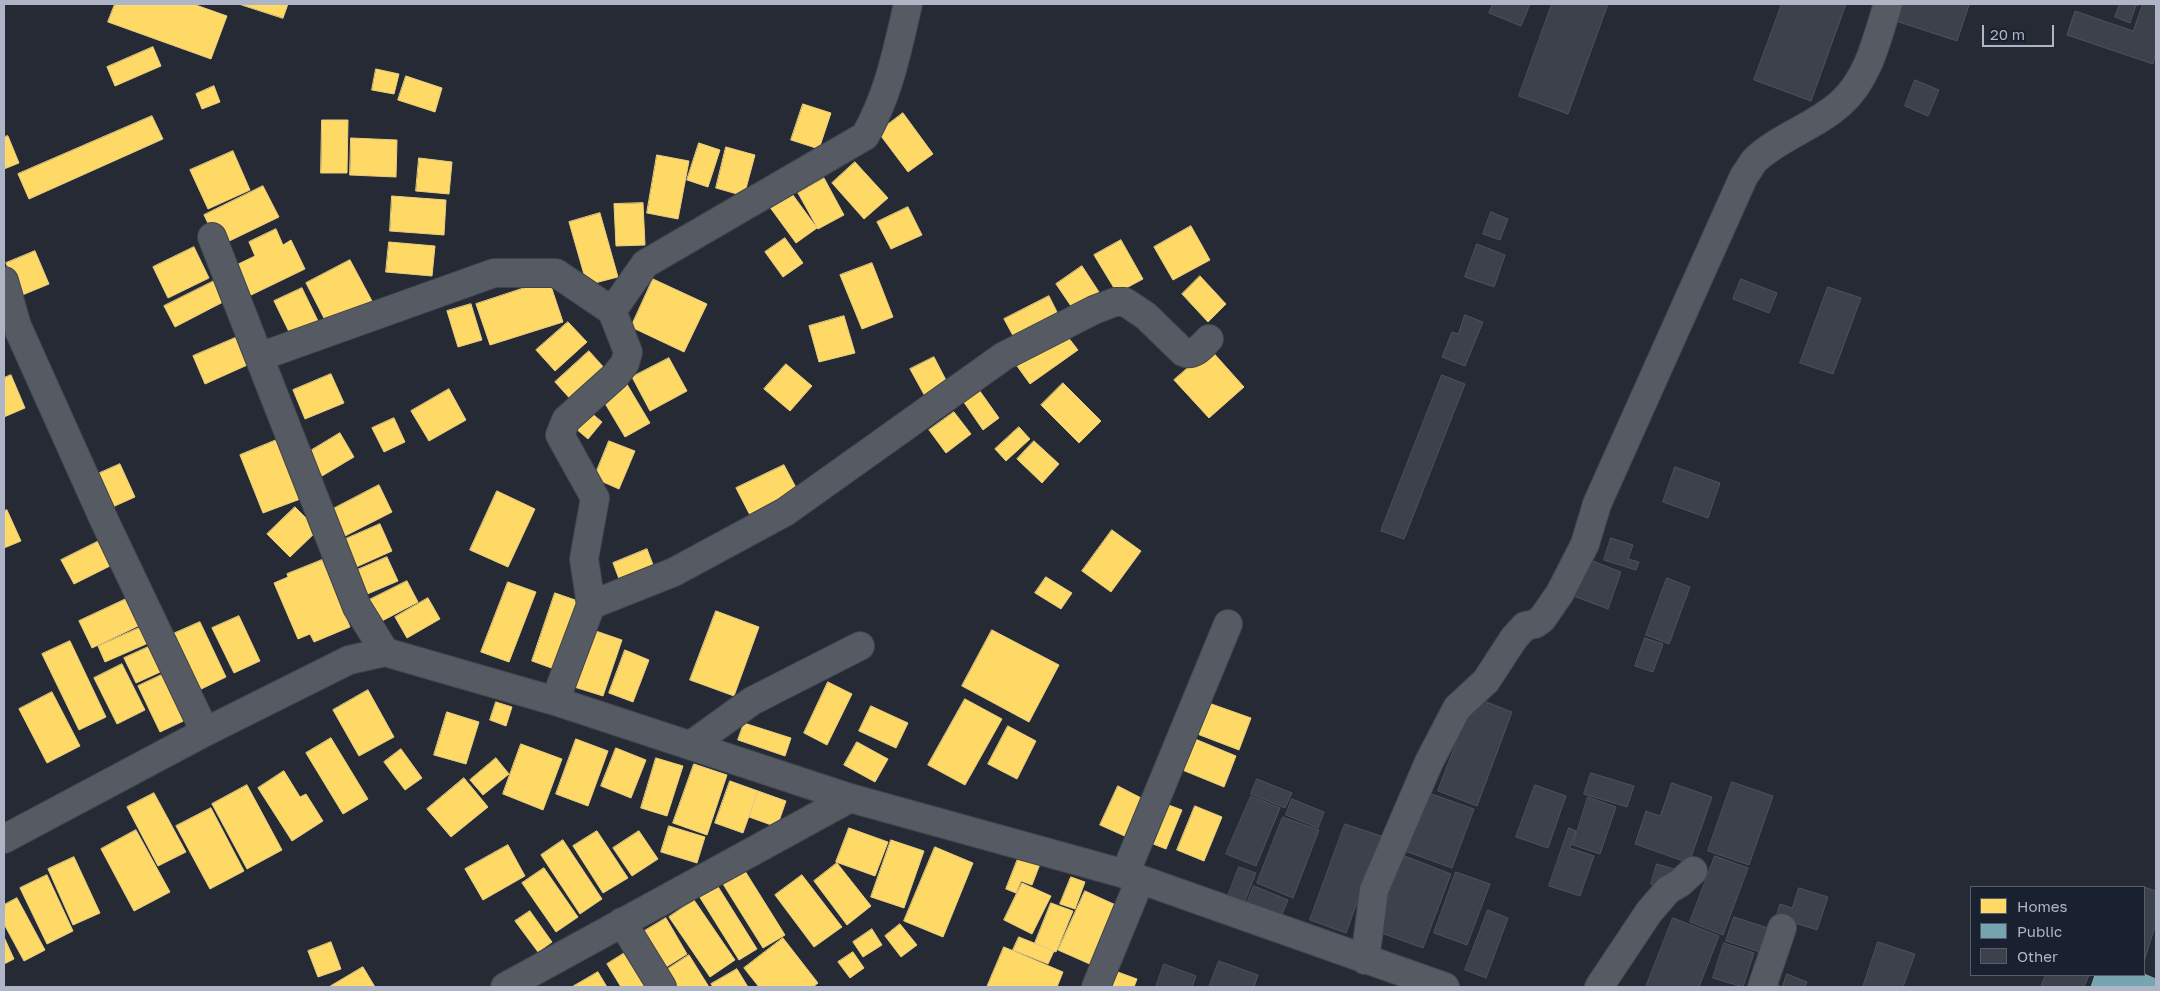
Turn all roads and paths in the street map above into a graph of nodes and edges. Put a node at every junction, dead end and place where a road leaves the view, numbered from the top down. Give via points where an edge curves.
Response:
1 (908, 4) edge
2 (1888, 4) edge
3 (212, 237) dead end
4 (4, 281) edge
5 (612, 311) junction
6 (1209, 339) dead end
7 (259, 357) junction
8 (591, 606) junction
9 (1228, 624) dead end
10 (860, 646) dead end
11 (384, 652) junction
12 (555, 701) junction
13 (205, 732) junction
14 (691, 745) junction
15 (850, 798) junction
16 (4, 839) edge
17 (1693, 871) dead end
18 (1133, 877) junction
19 (622, 922) junction
20 (1782, 928) dead end
21 (1365, 960) junction
22 (504, 987) edge
23 (662, 987) edge
24 (1096, 987) edge
25 (1445, 987) edge
26 (1599, 987) edge
27 (1762, 987) edge

1 - 5 street via 879,111 865,136 645,264
2 - 21 street via 1869,61 1842,103 1755,160 1744,176 1597,504 1585,544 1560,593 1542,619 1525,626 1514,638 1486,681 1457,708 1428,762 1374,890
3 - 7 street
4 - 13 street via 17,326 105,522
5 - 7 street via 556,274 494,273
5 - 8 street via 628,352 625,364 566,420 560,435 595,498 584,559
6 - 8 street via 1194,353 1188,354 1146,316 1125,302 1094,310 1004,356 785,512 674,572
7 - 11 street via 357,607
8 - 12 street
9 - 18 street
10 - 14 street via 752,701
11 - 12 street
11 - 13 street via 349,660
12 - 14 street
13 - 16 street
14 - 15 street
15 - 18 street
15 - 19 street
17 - 26 street via 1668,890 1648,912
18 - 21 street
18 - 24 street
19 - 22 street
19 - 23 street
20 - 27 street
21 - 25 street

